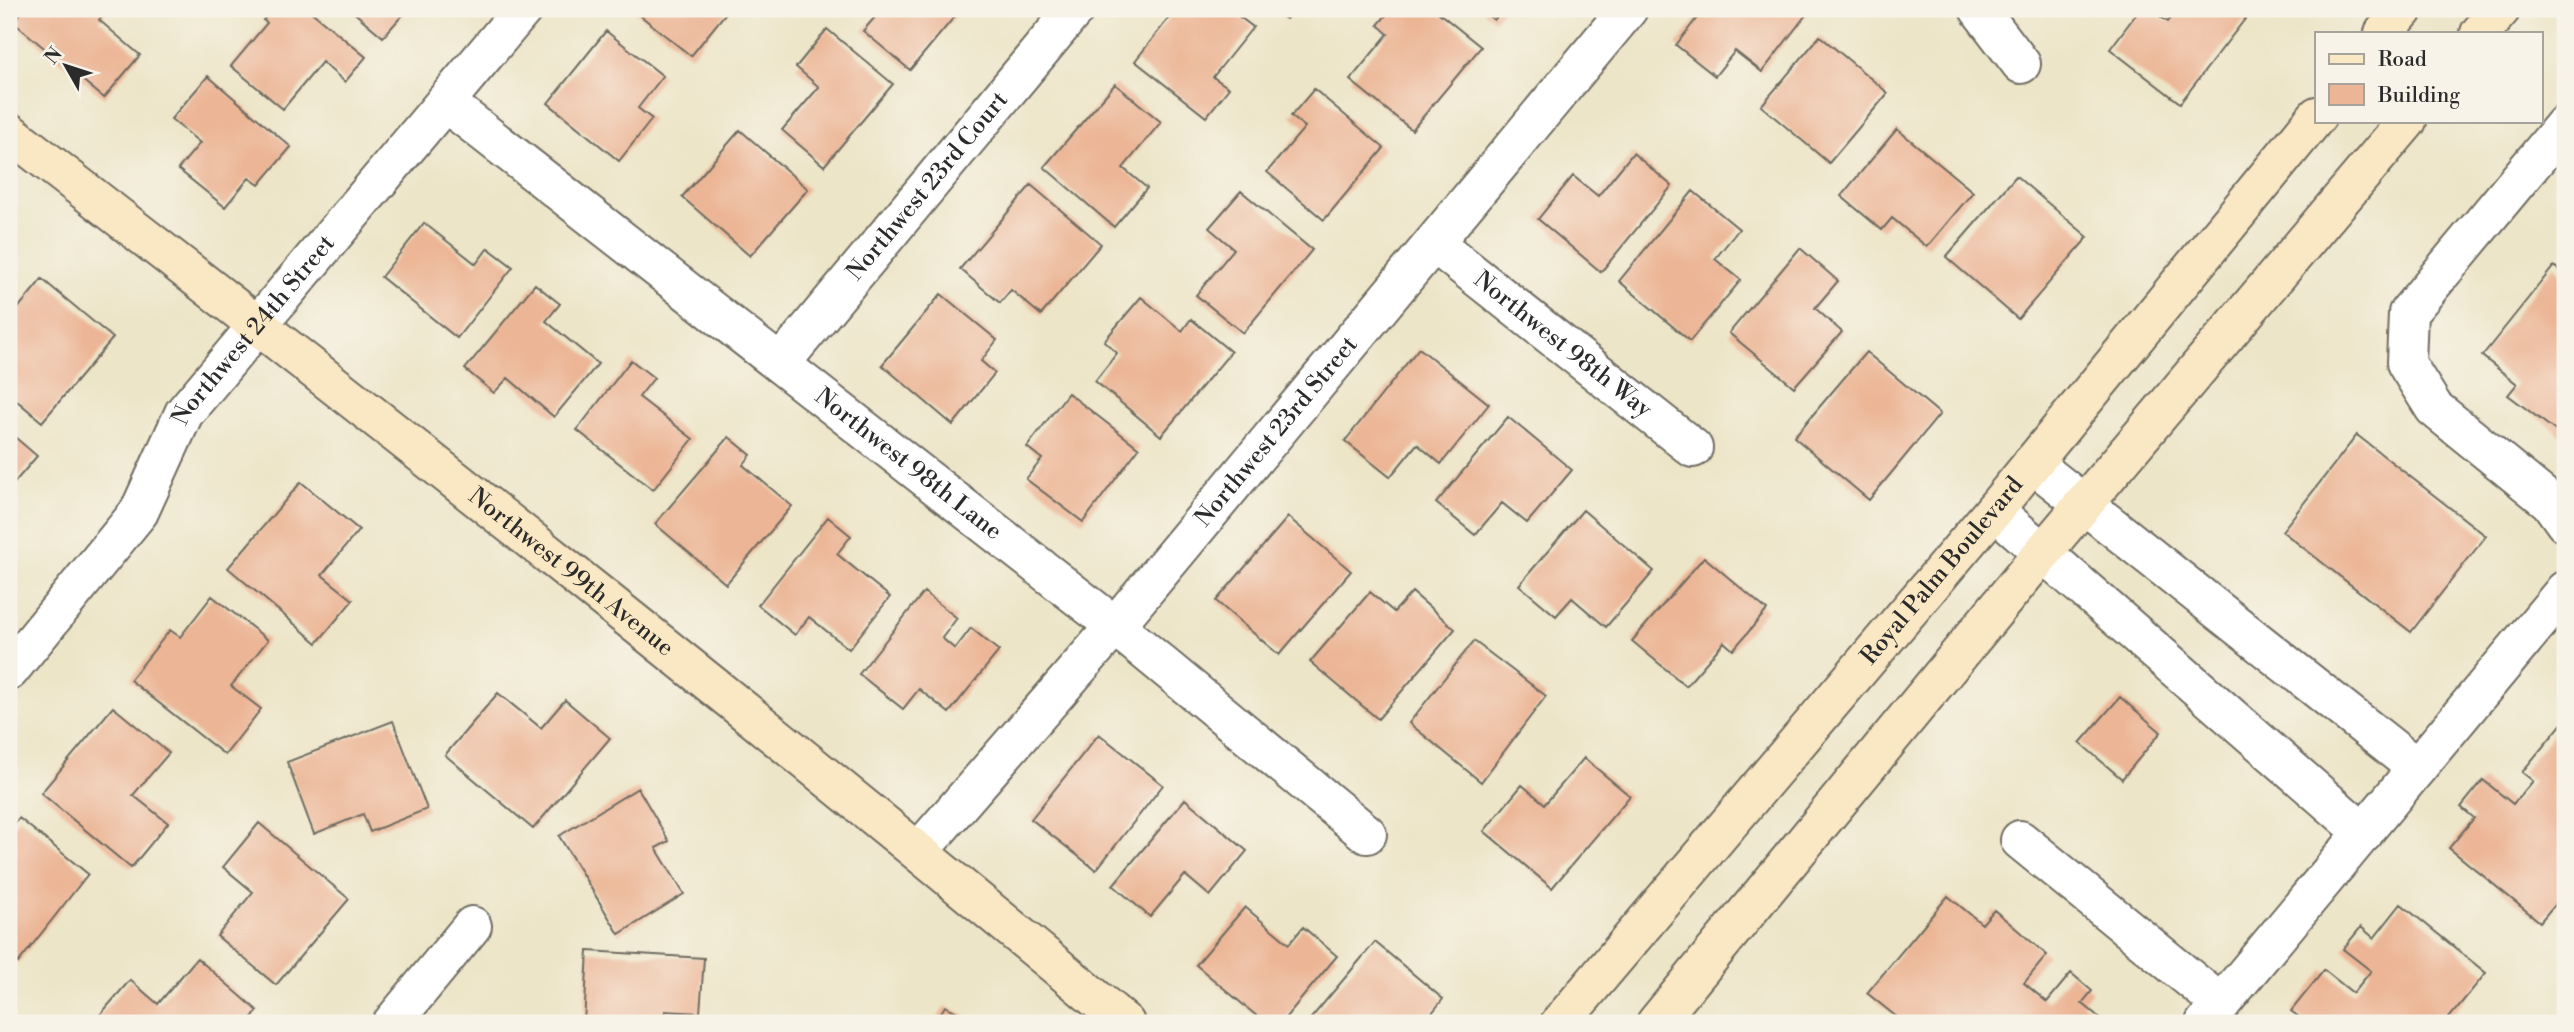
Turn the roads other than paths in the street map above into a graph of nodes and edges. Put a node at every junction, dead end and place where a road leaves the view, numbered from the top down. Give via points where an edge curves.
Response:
1 (523, 9) edge
2 (1075, 9) edge
3 (1628, 9) edge
4 (1979, 9) edge
5 (2404, 9) edge
6 (2501, 9) edge
7 (2385, 32) edge
8 (2481, 32) edge
9 (2021, 64) dead end
10 (446, 102) junction
11 (2315, 118) edge
12 (2406, 122) edge
13 (2565, 124) edge
14 (9, 132) edge
15 (1433, 243) junction
16 (259, 326) junction
17 (780, 364) junction
18 (1692, 448) dead end
19 (2032, 463) junction
20 (2084, 504) junction
21 (1994, 510) junction
22 (2565, 523) edge
23 (2044, 551) junction
24 (2565, 590) edge
25 (1115, 626) junction
26 (9, 671) edge
27 (2417, 768) junction
28 (2364, 833) junction
29 (1367, 834) dead end
30 (2020, 840) dead end
31 (919, 851) junction
32 (472, 926) dead end
33 (2213, 1013) edge
34 (392, 1023) edge
35 (1125, 1023) edge
36 (1560, 1023) edge
37 (1656, 1023) edge

1 - 10 street, Northwest 24th Street
2 - 17 street, Northwest 23rd Court
3 - 15 street, Northwest 23rd Street
4 - 9 street
5 - 7 main road
6 - 8 main road
10 - 16 street, Northwest 24th Street
10 - 17 street, Northwest 98th Lane
11 - 19 main road, Royal Palm Boulevard
12 - 20 main road
13 - 22 street via 2408,313 2406,363 2434,408 2550,502
14 - 16 main road, Northwest 99th Avenue
15 - 18 street, Northwest 98th Way
15 - 25 street, Northwest 23rd Street
16 - 26 street, Northwest 24th Street via 184,413 139,512
16 - 31 main road, Northwest 99th Avenue
17 - 25 street, Northwest 98th Lane
19 - 20 street
19 - 21 main road, Royal Palm Boulevard
20 - 23 main road
20 - 27 street
21 - 23 street
21 - 36 main road, Royal Palm Boulevard
23 - 28 street
23 - 37 main road
24 - 27 street
25 - 29 street, Northwest 98th Lane
25 - 31 street, Northwest 23rd Street
27 - 28 street
28 - 33 street
30 - 33 street
31 - 35 main road, Northwest 99th Avenue
32 - 34 street

